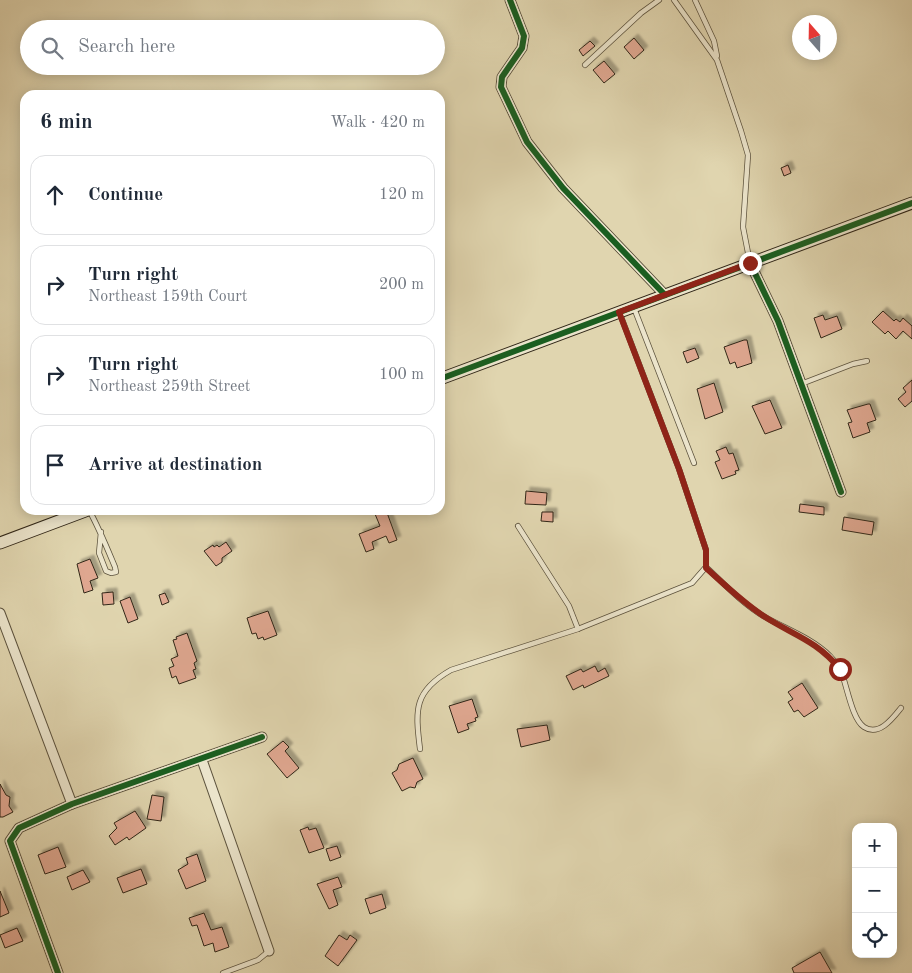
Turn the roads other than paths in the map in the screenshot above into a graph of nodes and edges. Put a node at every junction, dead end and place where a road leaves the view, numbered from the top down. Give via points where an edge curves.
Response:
1 (510, 0) edge
2 (659, 0) edge
3 (674, 0) edge
4 (695, 0) edge
5 (717, 60) junction
6 (585, 65) dead end
7 (912, 203) edge
8 (750, 263) junction
9 (665, 295) junction
10 (634, 307) junction
11 (619, 312) junction
12 (867, 361) dead end
13 (445, 377) edge
14 (801, 384) junction
15 (694, 463) dead end
16 (841, 492) dead end
17 (76, 515) edge
18 (92, 515) edge
19 (518, 526) dead end
20 (101, 532) junction
21 (0, 543) edge
22 (706, 568) junction
23 (0, 612) edge
24 (578, 630) junction
25 (901, 708) dead end
26 (262, 738) dead end
27 (420, 749) dead end
28 (202, 760) junction
29 (72, 804) junction
30 (269, 951) joint
31 (58, 973) edge
32 (223, 973) edge

1 - 9 street via 524,36 522,48 502,77 501,87 527,142 563,188
2 - 6 lane
3 - 5 lane
4 - 5 lane via 714,41
5 - 8 lane via 748,155 743,227
7 - 8 street
8 - 9 street
8 - 14 street via 778,321
9 - 10 street
10 - 11 street
10 - 15 lane
11 - 13 street
11 - 22 lane via 679,469 706,550
12 - 14 lane
14 - 16 street
17 - 21 street
18 - 20 lane
19 - 24 lane via 569,606
20 - 20 lane via 115,567 116,572 106,571 99,553
22 - 24 lane via 692,582
22 - 25 lane via 763,616 809,640 828,655 840,669 857,720 865,728 875,730 882,727
23 - 29 street
24 - 27 lane via 451,670 436,678 421,696 416,717
26 - 28 street
28 - 29 street
28 - 30 street
29 - 31 street via 20,828 10,841
30 - 32 lane via 258,960

